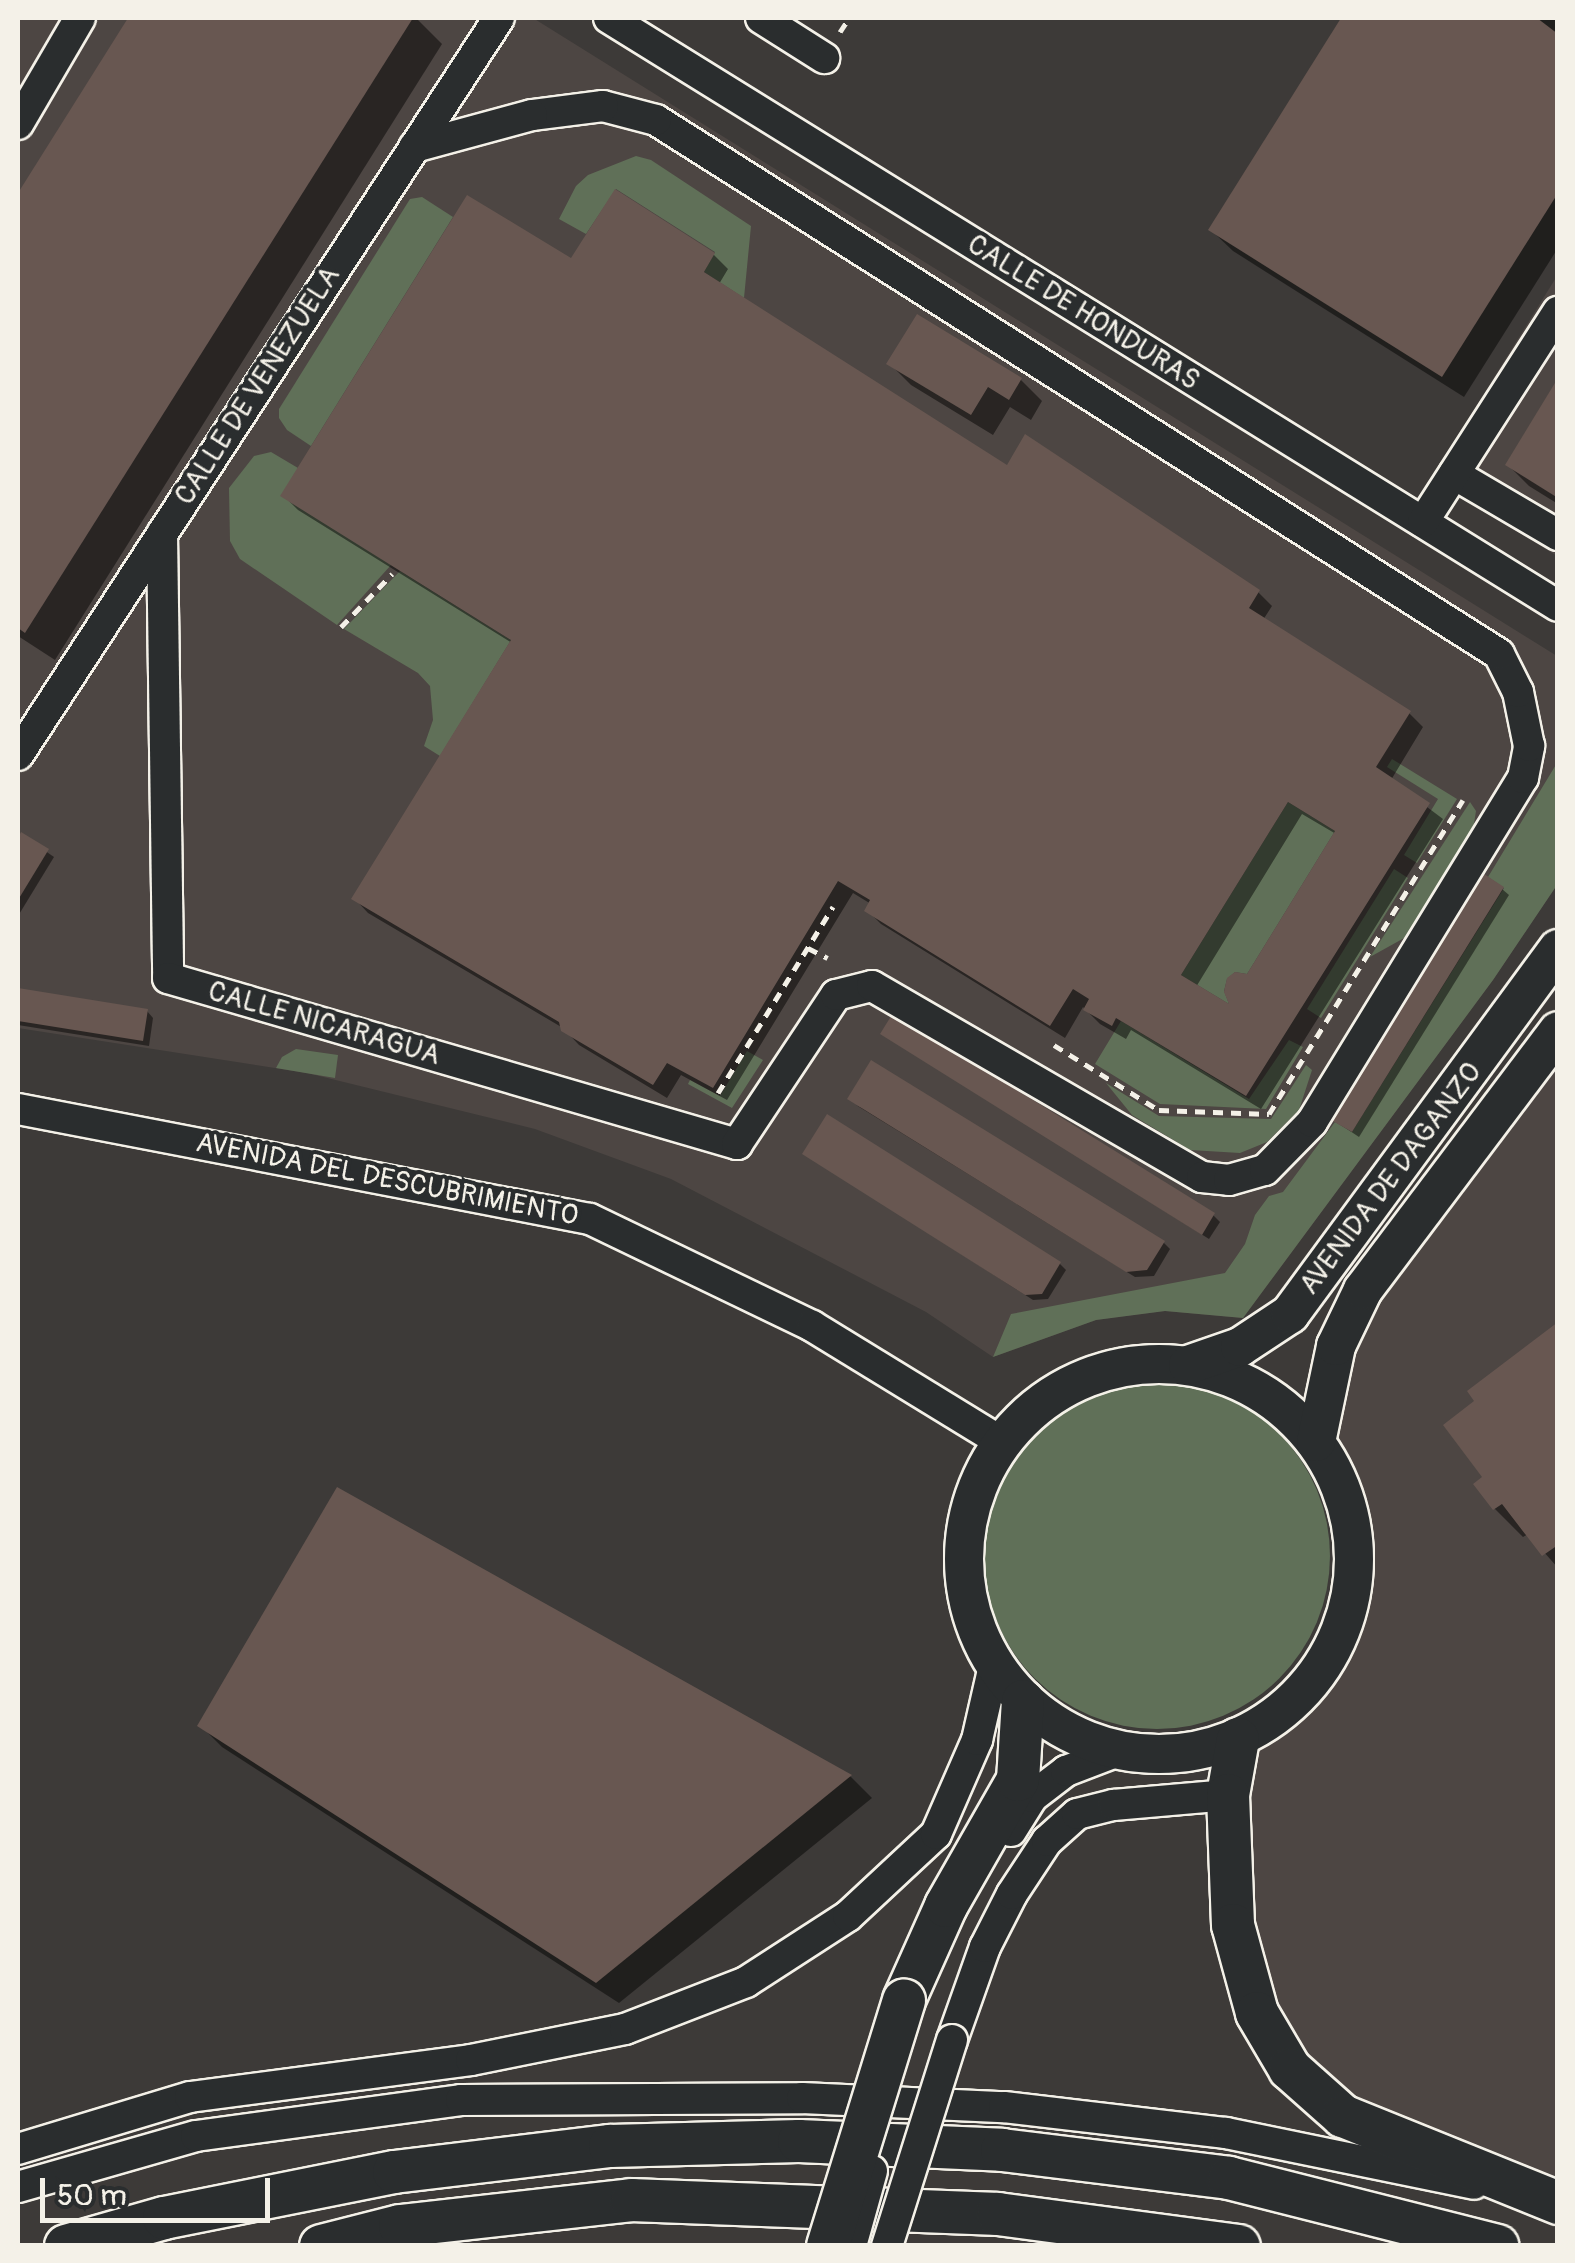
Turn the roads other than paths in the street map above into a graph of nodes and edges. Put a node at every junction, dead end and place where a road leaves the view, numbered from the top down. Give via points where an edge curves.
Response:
1 (80, 18) edge
2 (499, 18) edge
3 (609, 18) edge
4 (762, 18) edge
5 (824, 58) dead end
6 (18, 124) edge
7 (414, 148) junction
8 (1558, 312) edge
9 (1454, 474) junction
10 (1423, 522) junction
11 (162, 534) junction
12 (1558, 534) edge
13 (1558, 606) edge
14 (18, 755) edge
15 (1558, 949) edge
16 (1558, 1031) edge
17 (18, 1109) edge
18 (1188, 1365) junction
19 (1002, 1442) junction
20 (1316, 1442) junction
21 (994, 1666) junction
22 (1023, 1701) junction
23 (1238, 1739) junction
24 (1118, 1751) junction
25 (1228, 1795) junction
26 (912, 2003) junction
27 (18, 2149) edge
28 (18, 2187) edge
29 (1542, 2198) edge
30 (789, 2208) junction
31 (66, 2246) edge
32 (322, 2246) edge
33 (498, 2246) edge
34 (828, 2246) edge
35 (851, 2246) edge
36 (886, 2246) edge
37 (1238, 2246) edge
38 (1498, 2246) edge

1 - 6 street
2 - 7 street, CALLE DE VENEZUELA
3 - 10 street, CALLE DE HONDURAS
4 - 5 street
7 - 11 street, CALLE DE VENEZUELA
7 - 11 street, CALLE NICARAGUA via 532,115 604,106 656,120 1500,654 1518,692 1529,746 1522,778 1312,1122 1265,1170 1229,1180 1202,1177 872,986 836,996 736,1144 168,978
8 - 9 street
9 - 10 street
9 - 12 street
10 - 13 street, CALLE DE HONDURAS
11 - 14 street, CALLE DE VENEZUELA
15 - 18 main road, AVENIDA DE DAGANZO via 1290,1314 1240,1347
16 - 20 main road, AVENIDA DE DAGANZO via 1363,1290 1336,1346
17 - 19 street, AVENIDA DEL DESCUBRIMIENTO via 590,1219 812,1326
18 - 19 main road via 1135,1364 1084,1377 1038,1404
18 - 20 main road via 1237,1379 1280,1406
19 - 21 main road via 974,1495 963,1553 970,1612
20 - 23 main road via 1344,1494 1354,1552 1348,1610 1325,1663 1287,1708
21 - 22 main road
21 - 27 street via 977,1740 936,1834 848,1916 746,1982 625,2029 471,2060 190,2097
22 - 24 main road via 1083,1741
22 - 26 highway via 1018,1780 946,1906
23 - 24 main road via 1172,1754
23 - 25 highway
24 - 26 street via 1066,1771 1032,1797
25 - 29 highway via 1233,1925 1257,2012 1290,2069 1342,2116
25 - 36 street, bridge via 1077,1814 1047,1840 985,1947
26 - 34 highway, bridge
26 - 35 street, bridge
28 - 29 street via 196,2136 460,2100 802,2098 1004,2107 1226,2132
30 - 32 highway via 632,2200 400,2226
30 - 33 highway
30 - 37 highway via 998,2214
31 - 38 highway via 164,2218 394,2172 610,2146 800,2141 1002,2150 1228,2178

